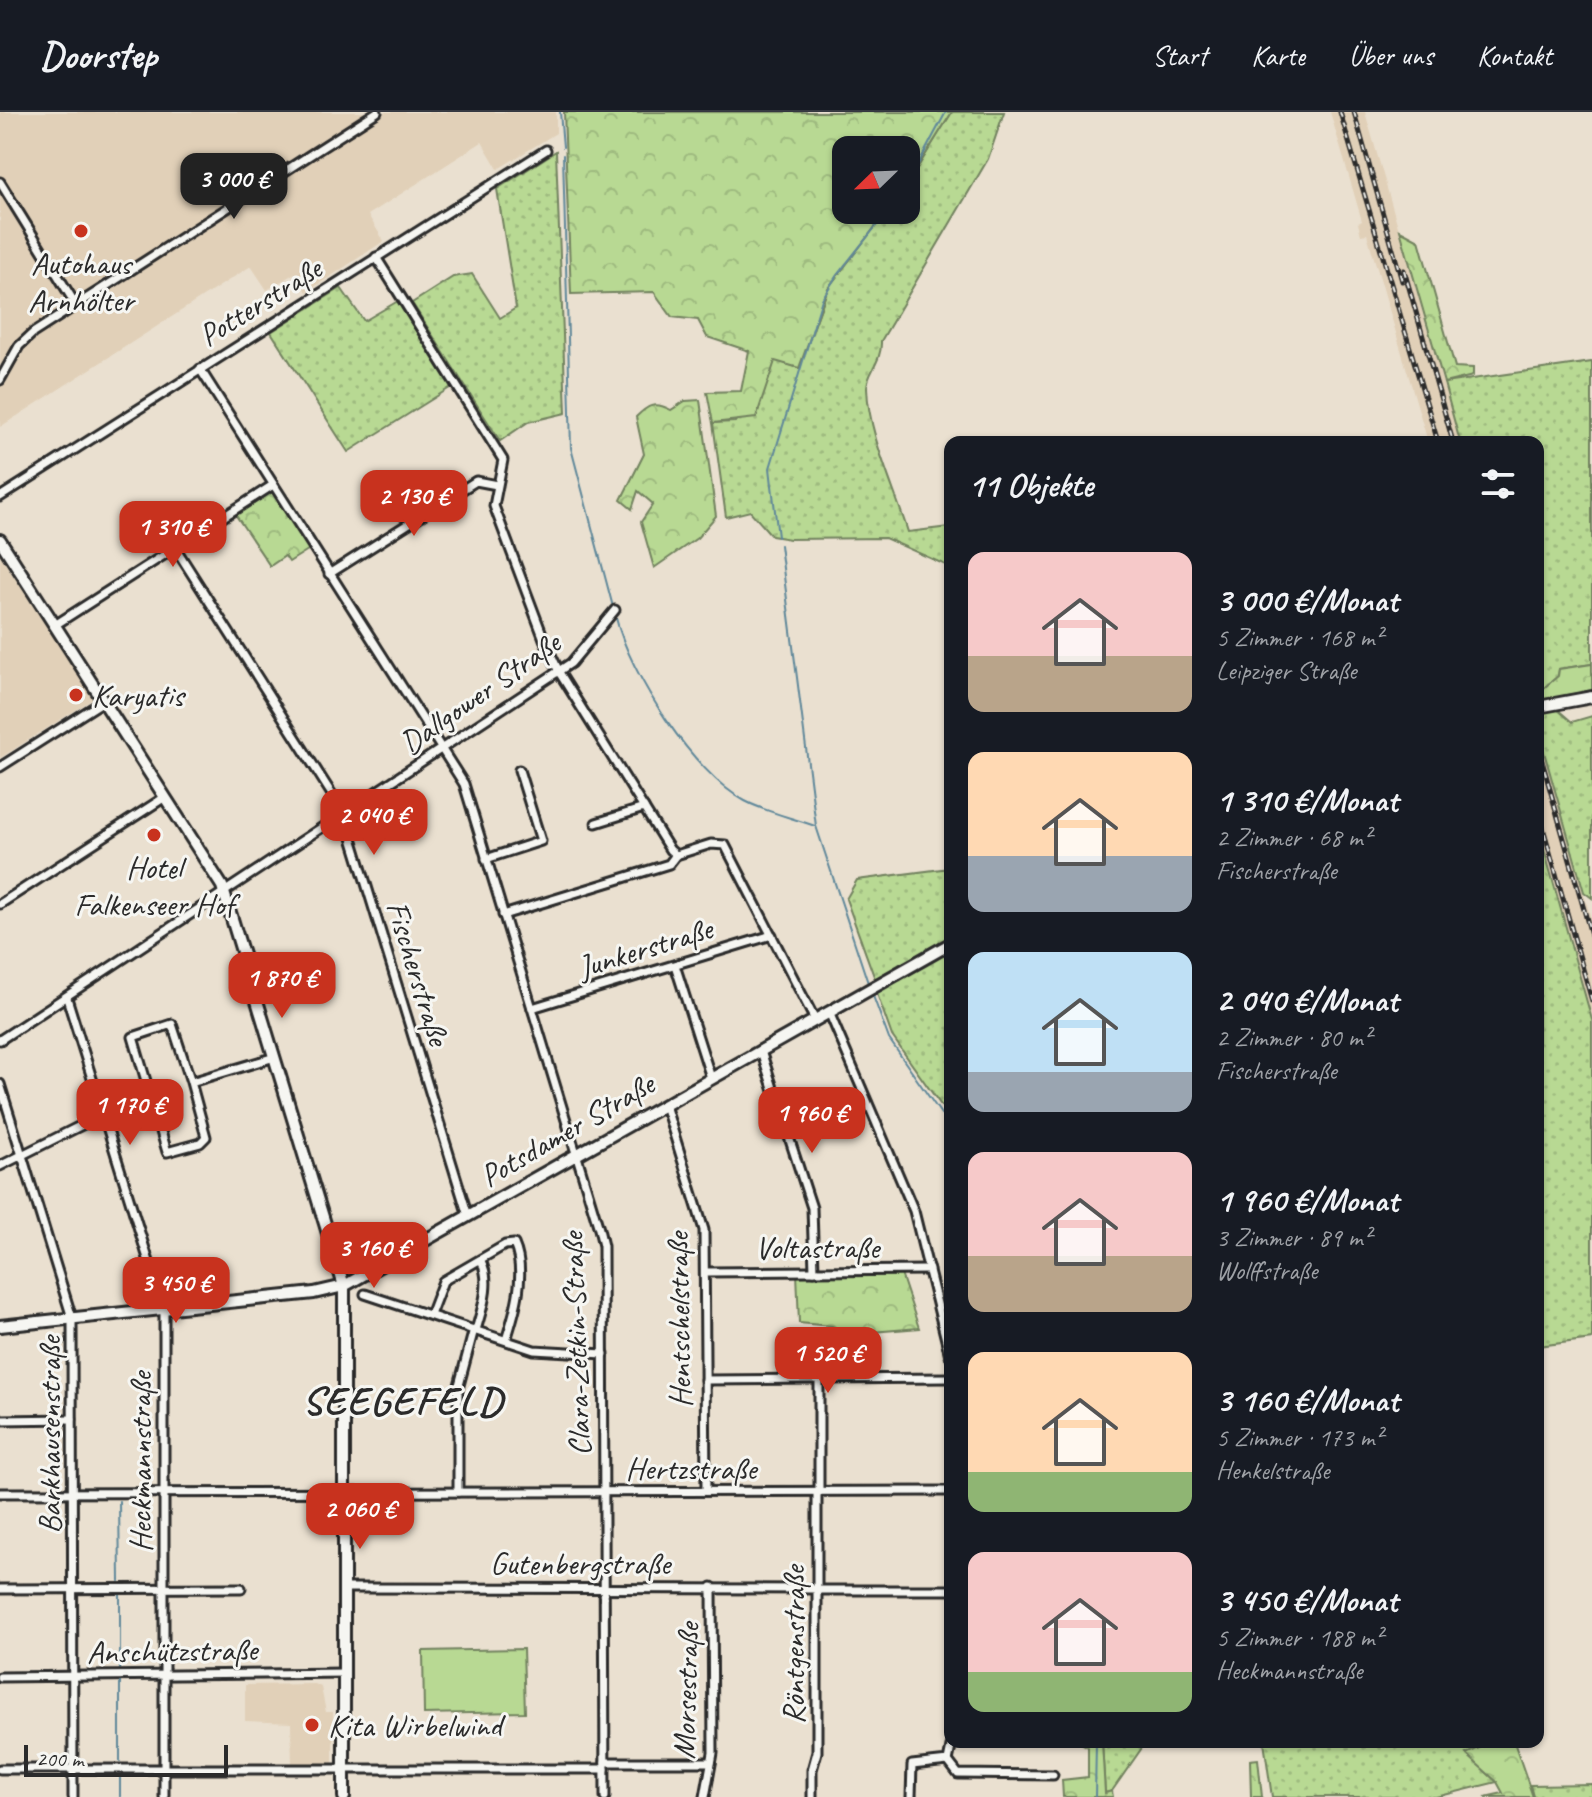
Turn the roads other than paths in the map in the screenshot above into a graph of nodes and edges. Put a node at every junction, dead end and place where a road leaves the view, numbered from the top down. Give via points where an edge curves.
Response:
1 (377, 112) edge
2 (546, 150) dead end
3 (0, 182) edge
4 (376, 257) junction
5 (76, 305) junction
6 (200, 369) junction
7 (0, 380) edge
8 (273, 485) junction
9 (497, 485) junction
10 (0, 497) edge
11 (0, 540) edge
12 (176, 549) junction
13 (329, 574) junction
14 (615, 610) dead end
15 (55, 625) junction
16 (559, 672) junction
17 (1592, 697) edge
18 (105, 700) junction
19 (1544, 706) edge
20 (444, 749) junction
21 (0, 767) edge
22 (519, 770) dead end
23 (165, 797) junction
24 (644, 808) junction
25 (345, 815) junction
26 (596, 823) dead end
27 (676, 855) junction
28 (486, 859) junction
29 (225, 895) junction
30 (2, 899) edge
31 (503, 915) junction
32 (772, 935) junction
33 (944, 947) edge
34 (675, 965) junction
35 (67, 998) junction
36 (532, 1008) junction
37 (829, 1012) junction
38 (815, 1020) junction
39 (0, 1040) edge
40 (761, 1051) junction
41 (275, 1057) junction
42 (711, 1078) junction
43 (191, 1082) junction
44 (0, 1084) edge
45 (665, 1105) junction
46 (104, 1114) junction
47 (22, 1155) junction
48 (577, 1155) junction
49 (0, 1166) edge
50 (468, 1216) junction
51 (481, 1261) junction
52 (929, 1270) junction
53 (814, 1271) junction
54 (706, 1272) junction
55 (344, 1286) junction
56 (365, 1294) dead end
57 (164, 1310) junction
58 (430, 1315) junction
59 (72, 1318) junction
60 (0, 1326) edge
61 (475, 1330) junction
62 (944, 1331) edge
63 (506, 1340) junction
64 (604, 1354) junction
65 (944, 1378) edge
66 (819, 1379) junction
67 (705, 1380) junction
68 (72, 1419) junction
69 (0, 1420) edge
70 (706, 1491) junction
71 (944, 1491) edge
72 (458, 1492) junction
73 (604, 1492) junction
74 (818, 1492) junction
75 (0, 1493) edge
76 (73, 1493) junction
77 (165, 1493) junction
78 (343, 1493) junction
79 (605, 1587) junction
80 (712, 1587) junction
81 (241, 1588) dead end
82 (343, 1588) junction
83 (0, 1589) edge
84 (74, 1589) junction
85 (164, 1589) junction
86 (817, 1589) junction
87 (944, 1590) edge
88 (344, 1673) junction
89 (0, 1677) edge
90 (74, 1677) junction
91 (164, 1678) junction
92 (951, 1748) edge
93 (948, 1761) junction
94 (711, 1762) junction
95 (605, 1766) junction
96 (344, 1768) junction
97 (0, 1769) edge
98 (73, 1769) junction
99 (164, 1769) junction
100 (1053, 1775) dead end
101 (73, 1797) edge
102 (164, 1797) edge
103 (344, 1797) edge
104 (605, 1797) edge
105 (705, 1797) edge
106 (812, 1797) edge
107 (911, 1797) edge

1 - 5 street
2 - 4 street, Potterstraße
3 - 5 street
4 - 6 street, Potterstraße
4 - 9 street via 503,460
5 - 7 street via 19,346
6 - 8 street, Clara-Zetkin-Straße
6 - 10 street, Potterstraße
8 - 12 street
8 - 13 street, Clara-Zetkin-Straße
9 - 13 street via 476,481
9 - 16 street via 494,506
11 - 15 street
12 - 15 street
12 - 25 street, Fischerstraße
13 - 20 street, Clara-Zetkin-Straße
14 - 16 street, Dallgower Straße via 581,654
15 - 18 street
16 - 20 street, Dallgower Straße
16 - 24 street
17 - 19 street
18 - 21 street
18 - 23 street
20 - 25 street, Dallgower Straße
20 - 28 street, Clara-Zetkin-Straße via 464,784
22 - 28 street via 541,841
23 - 29 street
23 - 30 street
24 - 26 street
24 - 27 street
25 - 29 street, Dallgower Straße
25 - 50 street, Fischerstraße
27 - 31 street via 669,864
27 - 32 street via 725,845
28 - 31 street, Clara-Zetkin-Straße
29 - 35 street, Dallgower Straße
29 - 41 street
31 - 36 street, Clara-Zetkin-Straße
32 - 34 street, Junkerstraße
32 - 38 street
33 - 37 street, Potsdamer Straße
34 - 36 street, Junkerstraße
34 - 42 street
35 - 39 street, Dallgower Straße
35 - 46 street, Heckmannstraße
36 - 48 street, Clara-Zetkin-Straße
37 - 38 street, Potsdamer Straße
37 - 52 street via 906,1188
38 - 40 street, Potsdamer Straße
40 - 42 street, Potsdamer Straße
40 - 53 street via 812,1208
41 - 43 street
41 - 55 street
42 - 45 street, Potsdamer Straße
43 - 43 street via 172,1024 133,1037 167,1152 206,1137
44 - 47 street, Barkhausenstraße
45 - 48 street, Potsdamer Straße
45 - 54 street, Hentschelstraße via 702,1220
46 - 47 street
46 - 57 street, Heckmannstraße
47 - 49 street
47 - 59 street, Barkhausenstraße
48 - 50 street, Potsdamer Straße
48 - 64 street, Clara-Zetkin-Straße via 603,1246
50 - 55 street, Potsdamer Straße
51 - 58 street via 443,1281
51 - 61 street via 485,1300
51 - 63 street via 510,1243 518,1252 517,1305
52 - 53 street, Voltastraße
52 - 62 street
53 - 54 street, Voltastraße
54 - 67 street, Hentschelstraße
55 - 57 street, Potsdamer Straße
55 - 78 street
56 - 58 street
57 - 59 street, Potsdamer Straße
57 - 77 street, Heckmannstraße
58 - 61 street
59 - 60 street, Potsdamer Straße
59 - 68 street, Barkhausenstraße
61 - 63 street
61 - 72 street via 458,1389
63 - 64 street via 546,1352
64 - 73 street, Clara-Zetkin-Straße
65 - 66 street
66 - 67 street
66 - 74 street, Röntgenstraße
67 - 70 street, Hentschelstraße
68 - 69 street
68 - 76 street, Barkhausenstraße
70 - 73 street, Hertzstraße
70 - 74 street, Hertzstraße
71 - 74 street, Hertzstraße
72 - 73 street, Hertzstraße
72 - 78 street, Hertzstraße
73 - 79 street, Clara-Zetkin-Straße
74 - 86 street, Röntgenstraße
75 - 76 street, Hertzstraße
76 - 77 street, Hertzstraße
76 - 84 street, Barkhausenstraße
77 - 78 street, Hertzstraße
77 - 85 street, Heckmannstraße
78 - 82 street
79 - 80 street, Gutenbergstraße
79 - 82 street, Gutenbergstraße
79 - 95 street, Clara-Zetkin-Straße
80 - 86 street, Gutenbergstraße
80 - 94 street, Morsestraße
81 - 85 street
82 - 88 street
83 - 84 street
84 - 85 street
84 - 90 street, Barkhausenstraße
85 - 91 street, Heckmannstraße
86 - 87 street, Gutenbergstraße
86 - 106 street, Röntgenstraße
88 - 91 street, Anschützstraße
88 - 96 street
89 - 90 street, Anschützstraße
90 - 91 street, Anschützstraße
90 - 98 street, Barkhausenstraße
91 - 99 street, Heckmannstraße
92 - 93 street
93 - 100 street via 958,1774
93 - 107 street via 912,1765
94 - 95 street
94 - 105 street, Morsestraße
95 - 96 street
95 - 104 street, Clara-Zetkin-Straße
96 - 99 street
96 - 103 street
97 - 98 street
98 - 99 street
98 - 101 street, Barkhausenstraße
99 - 102 street, Heckmannstraße

